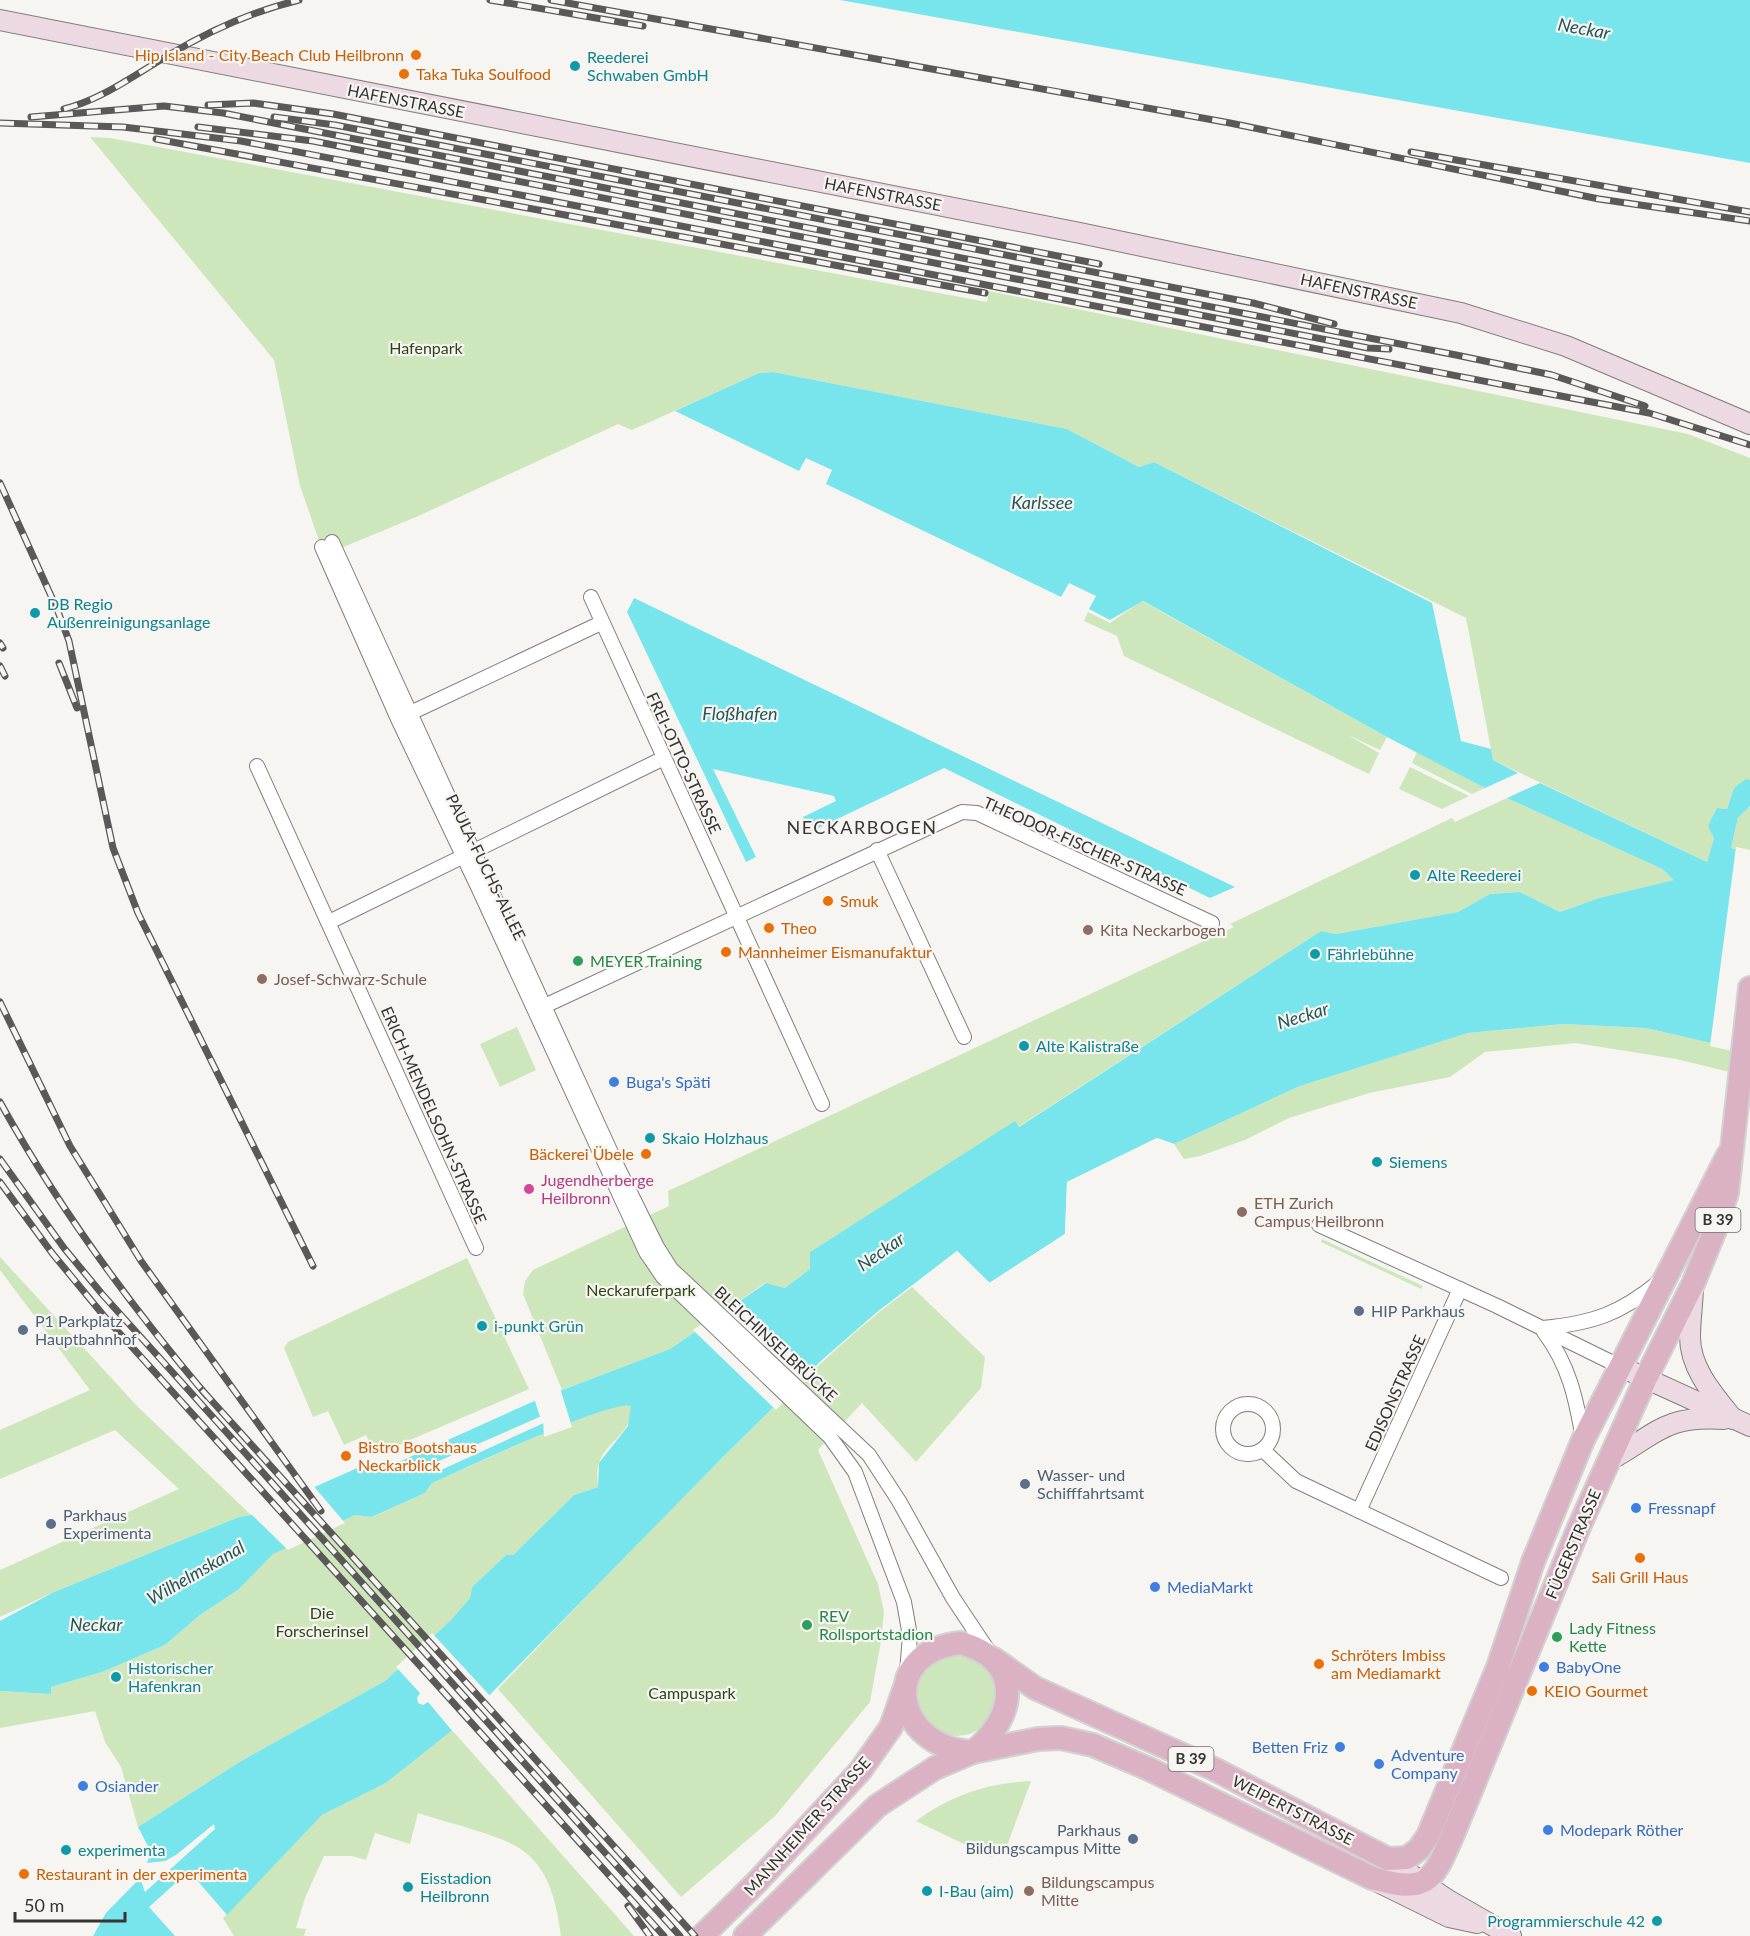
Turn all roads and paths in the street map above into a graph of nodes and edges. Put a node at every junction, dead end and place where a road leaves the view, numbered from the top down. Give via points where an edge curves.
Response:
1 (0, 20) edge
2 (1750, 424) edge
3 (591, 597) dead end
4 (601, 623) junction
5 (411, 713) junction
6 (398, 719) junction
7 (664, 758) junction
8 (257, 766) dead end
9 (877, 850) junction
10 (468, 854) junction
11 (737, 916) junction
12 (329, 922) junction
13 (1212, 923) dead end
14 (1750, 988) edge
15 (540, 1008) junction
16 (964, 1037) dead end
17 (822, 1104) dead end
18 (1730, 1151) junction
19 (626, 1199) joint
20 (1318, 1225) dead end
21 (476, 1248) dead end
22 (667, 1273) junction
23 (1666, 1276) junction
24 (1693, 1284) junction
25 (1460, 1289) junction
26 (1541, 1328) junction
27 (1621, 1367) junction
28 (1646, 1378) junction
29 (1742, 1423) edge
30 (830, 1437) joint
31 (1583, 1440) junction
32 (1263, 1450) dead end
33 (1608, 1461) junction
34 (1359, 1511) junction
35 (1500, 1578) dead end
36 (994, 1659) junction
37 (906, 1683) junction
38 (973, 1752) junction
39 (1388, 1859) junction
40 (1372, 1878) junction
41 (1423, 1883) junction
42 (1488, 1925) junction
43 (702, 1936) edge
44 (745, 1936) edge
45 (1511, 1936) edge

1 - 2 main road, HAFENSTRASSE via 1068,231 1461,313 1566,346
3 - 4 street, FREI-OTTO-STRASSE
4 - 5 street
4 - 7 street, FREI-OTTO-STRASSE
5 - 6 street
5 - 6 street, PAULA-FUCHS-ALLEE via 327,544
5 - 10 street, PAULA-FUCHS-ALLEE
6 - 10 street, PAULA-FUCHS-ALLEE
7 - 10 street
7 - 11 street, FREI-OTTO-STRASSE
8 - 12 street, ERICH-MENDELSOHN-STRASSE
9 - 11 street, THEODOR-FISCHER-STRASSE
9 - 13 street, THEODOR-FISCHER-STRASSE via 950,816 977,813
9 - 16 street
10 - 12 street
10 - 15 street, PAULA-FUCHS-ALLEE
11 - 15 street, THEODOR-FISCHER-STRASSE
11 - 17 street
12 - 21 street, ERICH-MENDELSOHN-STRASSE
14 - 18 main road, FÜGERSTRASSE / B 39
15 - 19 street, PAULA-FUCHS-ALLEE
18 - 23 main road, FÜGERSTRASSE / B 39
18 - 24 main road, FÜGERSTRASSE / B 39 via 1727,1193
19 - 22 street, BLEICHINSELBRÜCKE
20 - 25 street
22 - 30 street, BLEICHINSELBRÜCKE
22 - 36 street, BLEICHINSELBRÜCKE via 868,1455 899,1501 953,1599
23 - 26 street via 1646,1293 1593,1322
23 - 27 main road, FÜGERSTRASSE / B 39
24 - 28 main road, FÜGERSTRASSE / B 39
24 - 29 main road via 1692,1357 1700,1374
25 - 26 street
25 - 34 street, EDISONSTRASSE
26 - 27 street
26 - 31 street via 1556,1347 1575,1390
27 - 28 main road
27 - 31 main road, FÜGERSTRASSE / B 39
28 - 29 main road
28 - 33 main road, FÜGERSTRASSE / B 39
29 - 33 main road via 1702,1417 1672,1422
30 - 37 street, MANNHEIMER STRASSE via 855,1472 904,1602 910,1636
31 - 39 main road, FÜGERSTRASSE / B 39 via 1428,1836 1407,1857
32 - 34 street via 1296,1481
33 - 41 main road, FÜGERSTRASSE / B 39 via 1454,1832 1434,1875
34 - 35 street
36 - 37 main road, B 39 via 979,1648 962,1643 943,1645 914,1666
36 - 38 main road via 1004,1673 1007,1708 989,1739
36 - 39 main road, WEIPERTSTRASSE / B 39 via 1035,1688 1214,1769
37 - 38 main road via 906,1705 914,1725 930,1740 949,1749
37 - 43 main road, MANNHEIMER STRASSE / B 39 via 891,1727 860,1771
38 - 40 main road, WEIPERTSTRASSE / B 39 via 1061,1738 1093,1745
38 - 44 main road, MANNHEIMER STRASSE / B 39 via 934,1768 877,1806
39 - 41 main road, WEIPERTSTRASSE
40 - 41 main road, B 39 via 1395,1886
40 - 42 main road, WEIPERTSTRASSE via 1449,1917
41 - 42 main road, WEIPERTSTRASSE
42 - 45 main road, WEIPERTSTRASSE

